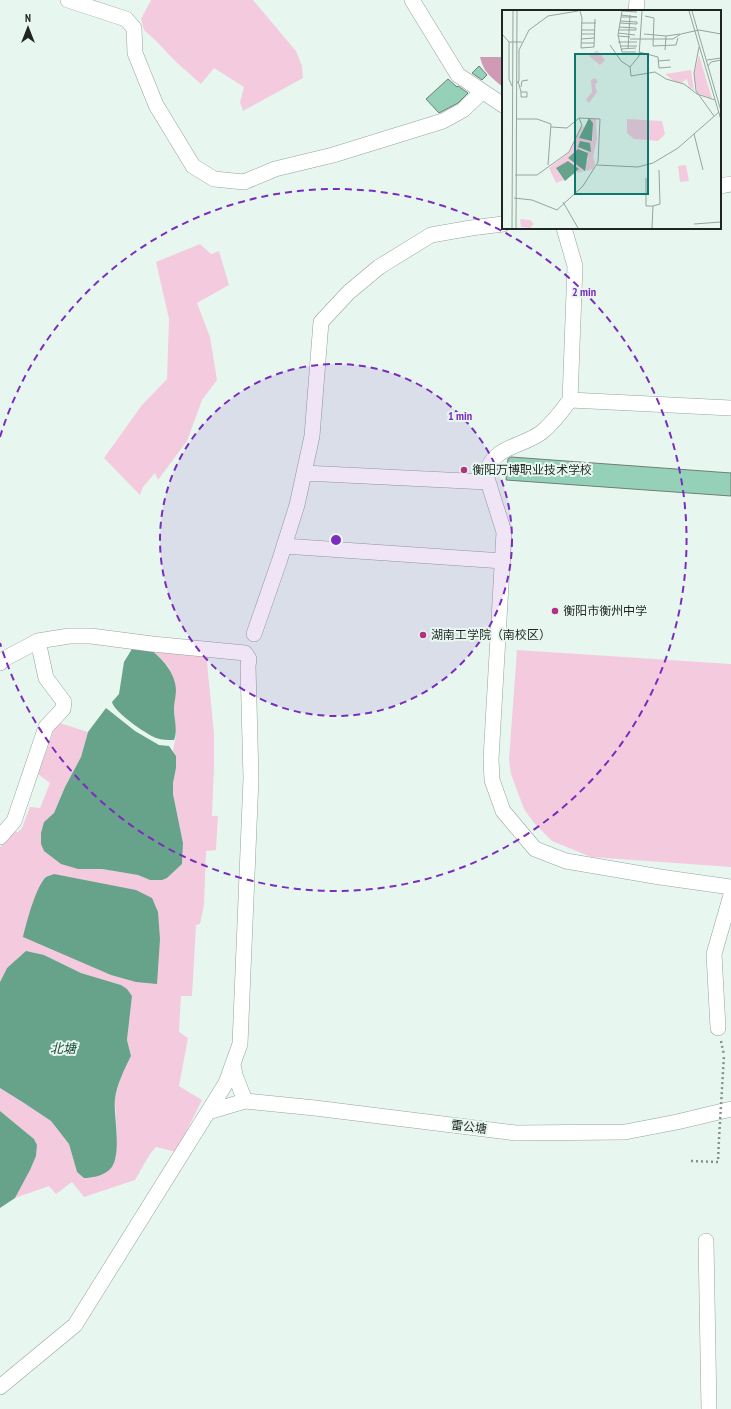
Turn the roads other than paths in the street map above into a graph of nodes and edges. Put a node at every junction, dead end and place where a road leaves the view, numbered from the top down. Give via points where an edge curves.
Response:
1 (68, 0) edge
2 (412, 0) edge
3 (637, 0) edge
4 (636, 10) edge
5 (482, 92) junction
6 (502, 104) edge
7 (731, 184) edge
8 (721, 186) edge
9 (502, 224) edge
10 (564, 229) edge
11 (570, 400) junction
12 (731, 408) edge
13 (304, 472) junction
14 (487, 482) junction
15 (284, 546) junction
16 (502, 560) junction
17 (254, 634) dead end
18 (38, 641) junction
19 (0, 663) edge
20 (0, 837) edge
21 (731, 887) edge
22 (731, 896) edge
23 (718, 1028) dead end
24 (233, 1064) junction
25 (245, 1101) junction
26 (731, 1109) edge
27 (208, 1112) junction
28 (706, 1241) dead end
29 (0, 1387) edge
30 (709, 1409) edge

1 - 5 street via 126,19 134,28 135,53 156,105 193,166 214,179 244,182 275,170 443,121 463,110
2 - 5 street via 458,75
3 - 4 street
5 - 6 street
7 - 8 street
9 - 13 street via 431,235 379,266 349,292 321,322 312,436
10 - 11 street via 574,266
11 - 12 street
11 - 14 street via 541,433 506,449 492,459 487,468
13 - 14 street
13 - 15 street
14 - 16 street via 504,532
15 - 16 street
15 - 17 street
16 - 21 street via 491,759 492,780 502,810 535,849 566,861
18 - 19 street
18 - 20 street via 46,678 64,702 63,709 46,727 14,820
18 - 24 street via 69,636 91,636 245,653 249,659 251,778 240,1044
22 - 23 street via 714,954
24 - 25 street
24 - 27 street via 226,1083
25 - 26 street, 雷公塘 via 516,1133 625,1132
25 - 27 street, 雷公塘
27 - 29 street via 75,1325
28 - 30 street

